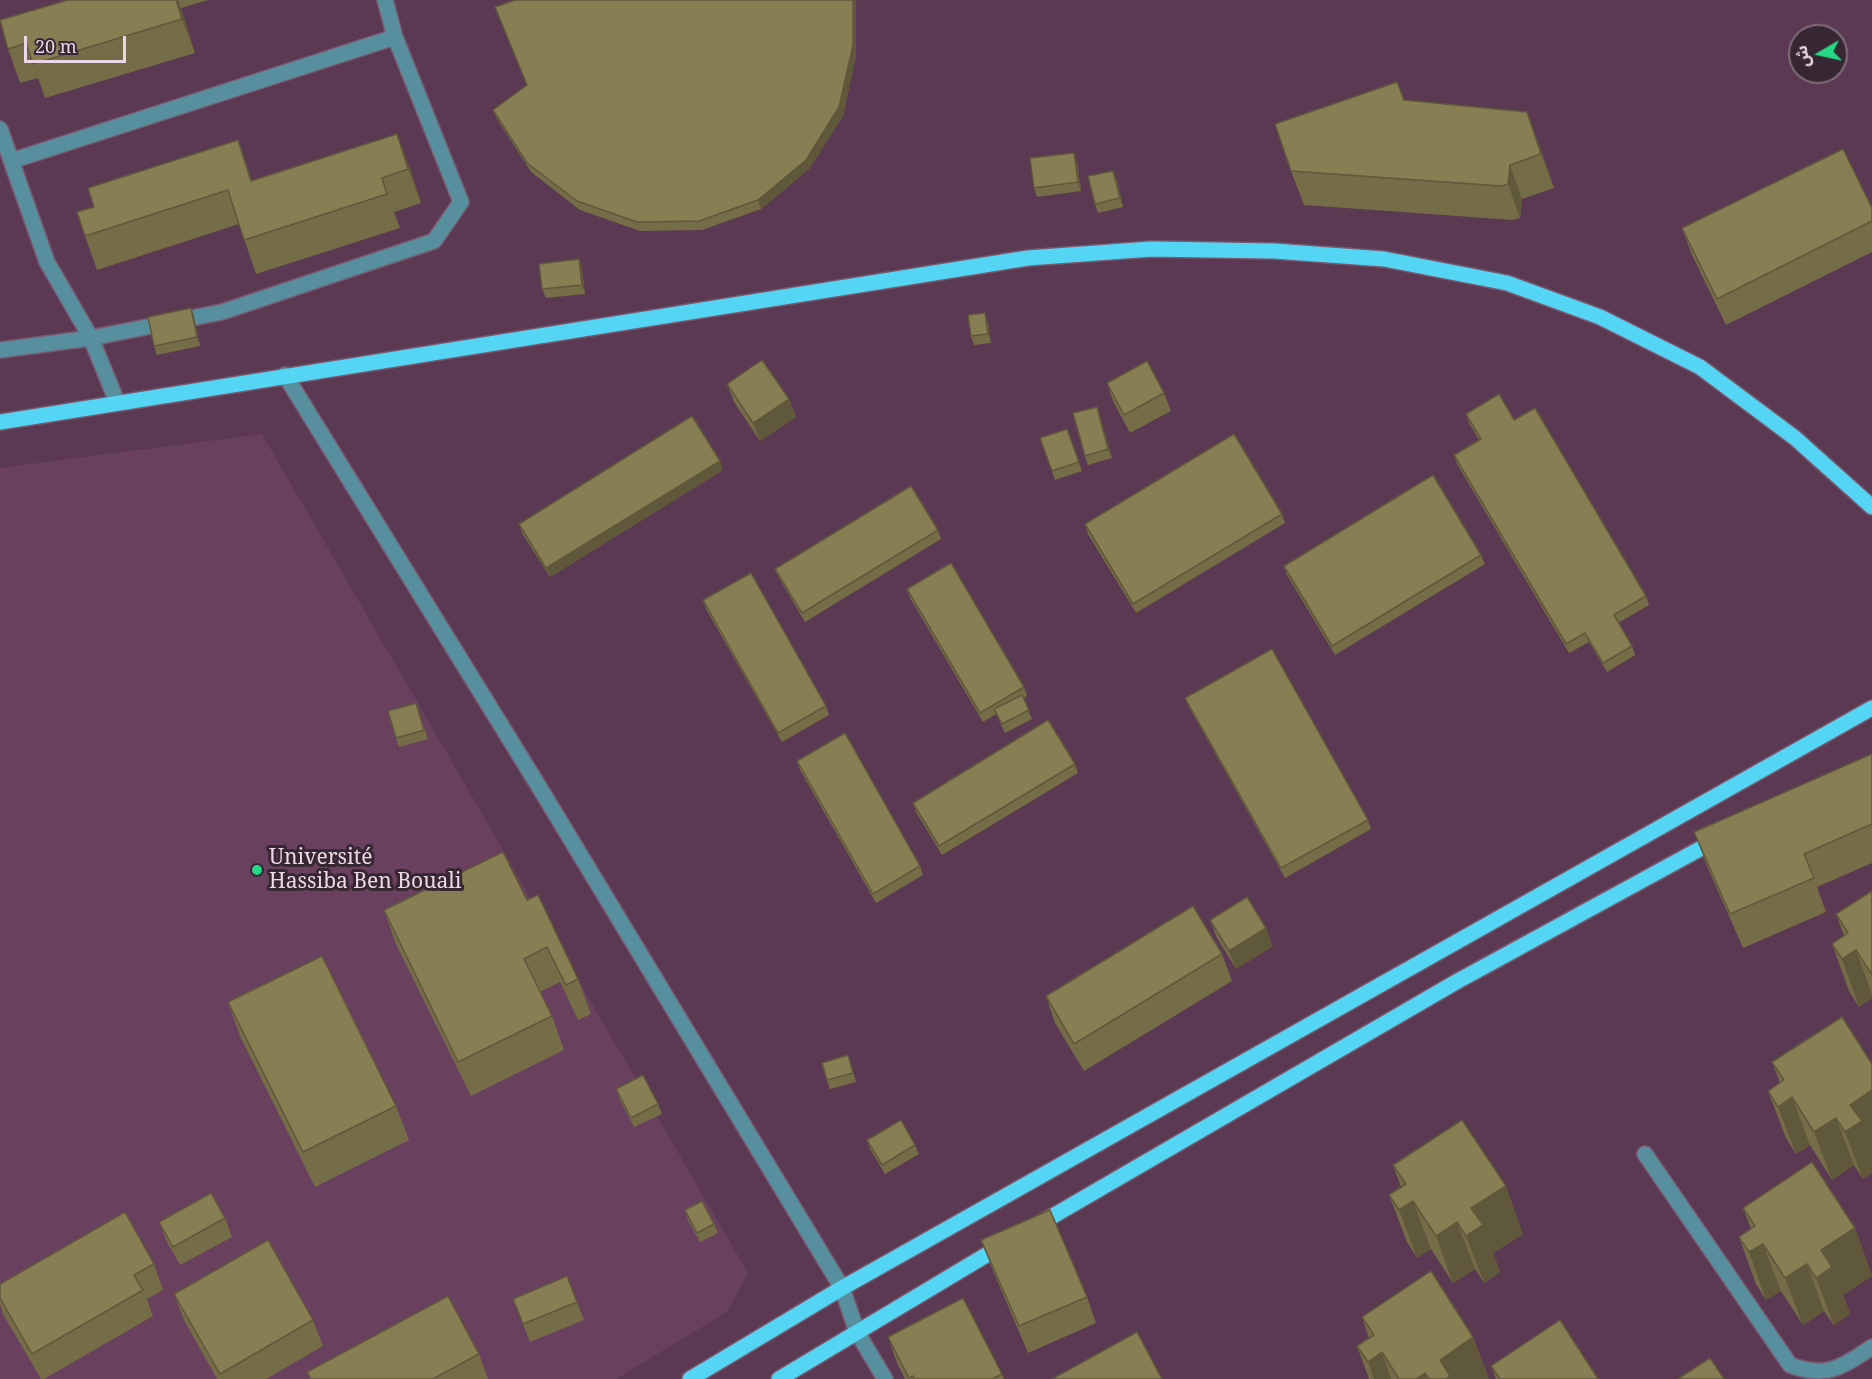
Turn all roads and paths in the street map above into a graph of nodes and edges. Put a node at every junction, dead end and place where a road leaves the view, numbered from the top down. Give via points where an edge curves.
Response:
1 (385, 0) edge
2 (394, 36) junction
3 (0, 129) edge
4 (11, 161) junction
5 (91, 338) junction
6 (0, 350) edge
7 (285, 375) junction
8 (117, 402) junction
9 (0, 422) edge
10 (1872, 507) edge
11 (1872, 708) edge
12 (1735, 830) edge
13 (1645, 1154) dead end
14 (842, 1288) junction
15 (857, 1332) junction
16 (1872, 1347) edge
17 (690, 1379) edge
18 (779, 1379) edge
19 (885, 1379) edge

1 - 2 street
2 - 4 street
2 - 5 street via 461,202 434,241 222,312
3 - 4 street
4 - 5 street via 47,262
5 - 6 street
5 - 8 street
7 - 8 main road
7 - 10 main road via 1028,258 1151,249 1274,251 1384,259 1507,283 1600,317 1700,367 1795,438
7 - 14 street via 542,790
8 - 9 main road
11 - 14 main road
12 - 15 main road via 1456,982
13 - 16 street via 1790,1365 1822,1374 1840,1369
14 - 15 street
14 - 17 main road
15 - 18 main road
15 - 19 street

